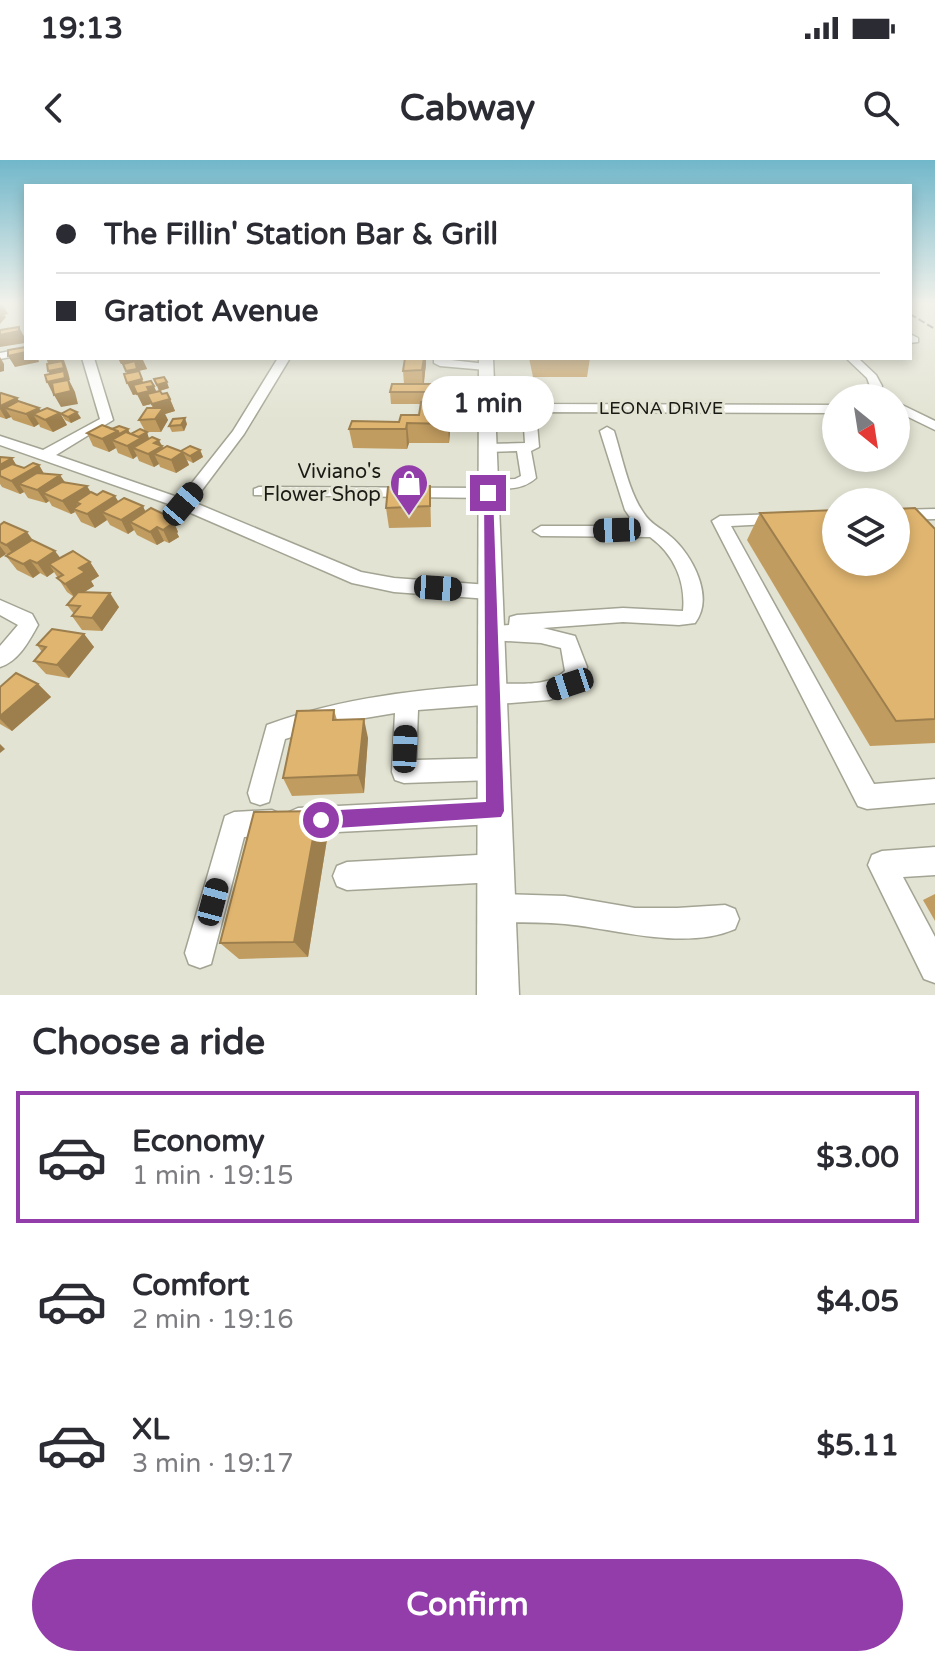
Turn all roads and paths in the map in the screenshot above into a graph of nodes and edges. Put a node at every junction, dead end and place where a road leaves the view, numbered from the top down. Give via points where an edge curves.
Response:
1 (24, 351) edge
2 (0, 356) edge
3 (89, 360) edge
4 (283, 360) edge
5 (440, 360) edge
6 (854, 360) edge
7 (486, 362) edge
8 (528, 383) dead end
9 (875, 384) edge
10 (486, 403) junction
11 (529, 408) junction
12 (822, 409) edge
13 (910, 414) edge
14 (919, 419) junction
15 (910, 420) edge
16 (935, 426) edge
17 (607, 431) dead end
18 (0, 440) edge
19 (523, 447) junction
20 (487, 448) junction
21 (47, 454) junction
22 (488, 488) junction
23 (259, 492) dead end
24 (183, 504) junction
25 (927, 514) edge
26 (807, 518) edge
27 (541, 531) dead end
28 (648, 531) junction
29 (935, 531) edge
30 (489, 592) junction
31 (0, 607) edge
32 (490, 627) junction
33 (0, 659) edge
34 (492, 694) junction
35 (407, 703) junction
36 (494, 769) junction
37 (935, 791) edge
38 (260, 793) dead end
39 (495, 811) junction
40 (935, 861) edge
41 (496, 868) junction
42 (347, 876) dead end
43 (497, 908) junction
44 (725, 919) dead end
45 (200, 953) dead end
46 (935, 968) edge
47 (498, 995) edge

1 - 2 street
3 - 21 street via 107,420
4 - 24 street via 227,452
5 - 7 street via 449,366
6 - 9 street
7 - 10 main road
8 - 11 street
10 - 11 street, LEONA DRIVE
10 - 20 main road
11 - 12 street, LEONA DRIVE
11 - 19 street via 532,447
13 - 14 street
14 - 15 street
14 - 16 street
17 - 28 street via 633,510
18 - 21 street
19 - 20 street
19 - 22 street via 529,478
20 - 22 main road
21 - 24 street
22 - 23 street
22 - 30 main road
24 - 30 street via 377,583
25 - 29 street
26 - 37 street via 720,521 867,797
27 - 28 street
28 - 32 street via 662,536 684,568 694,603 688,618 636,614
30 - 32 main road
31 - 33 street via 28,625
32 - 34 main road
32 - 34 street via 559,638 568,642 576,663 570,684 549,691
34 - 35 street
34 - 36 main road
35 - 36 street via 404,772
35 - 38 street via 305,721 275,732
36 - 39 main road
39 - 41 main road
39 - 45 street via 234,825
40 - 46 street via 882,865
41 - 42 street
41 - 43 main road
43 - 44 street via 565,910 635,922
43 - 47 main road

